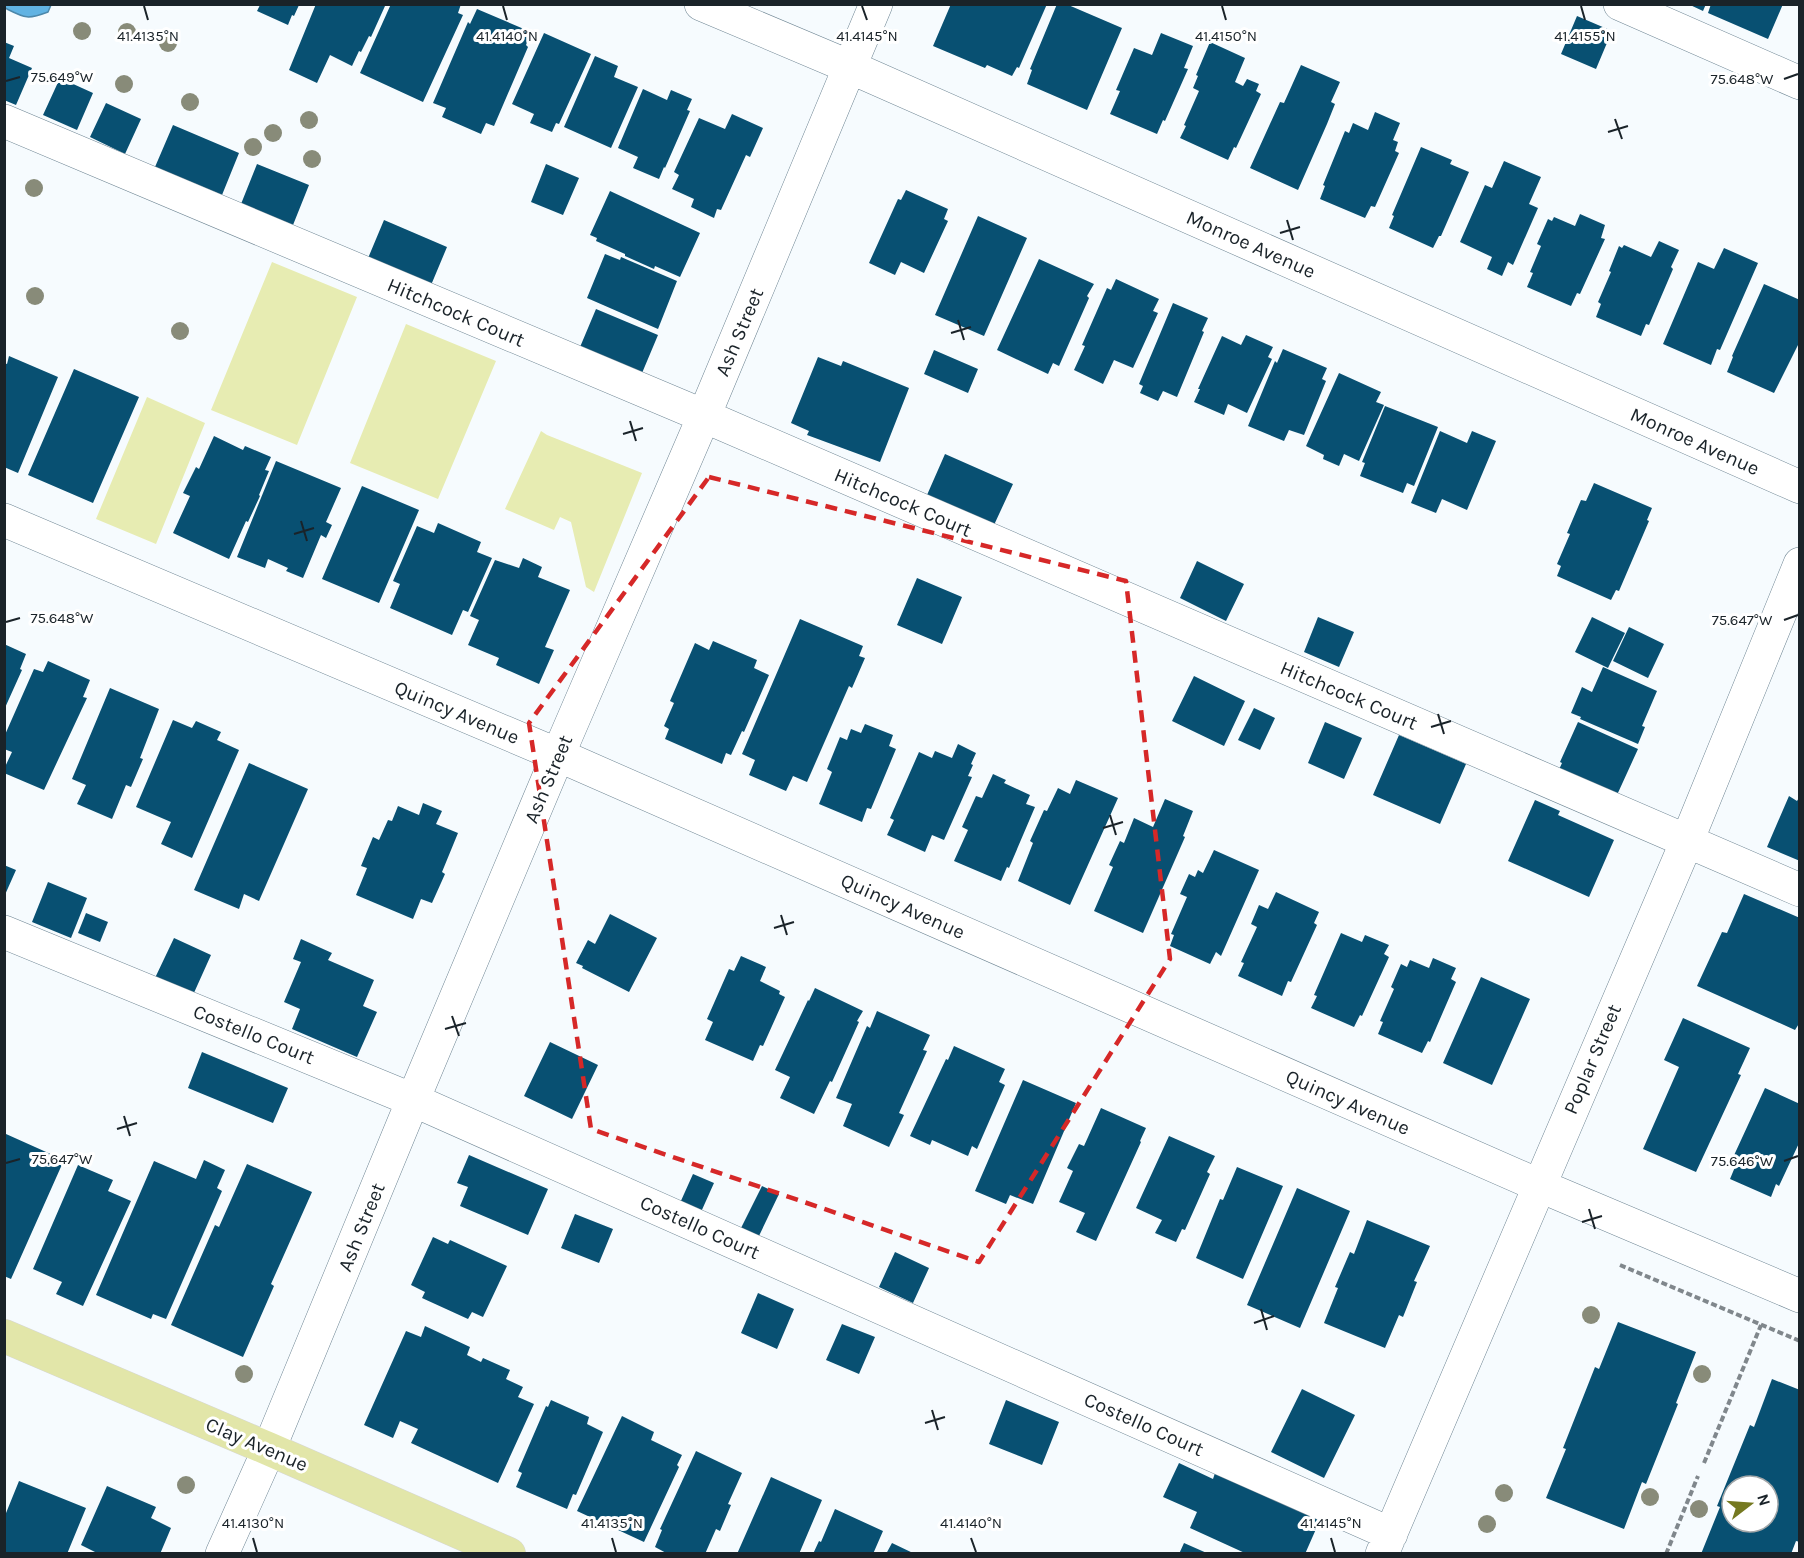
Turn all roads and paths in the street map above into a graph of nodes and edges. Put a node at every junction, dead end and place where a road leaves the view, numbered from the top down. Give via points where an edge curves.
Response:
1 (701, 4) edge
2 (876, 4) edge
3 (1620, 4) edge
4 (850, 67) junction
5 (1800, 83) edge
6 (4, 121) edge
7 (704, 416) junction
8 (1800, 487) edge
9 (4, 520) edge
10 (1800, 564) edge
11 (558, 755) junction
12 (1687, 841) junction
13 (1800, 890) edge
14 (4, 932) edge
15 (413, 1100) junction
16 (1538, 1185) junction
17 (1610, 1260) dead end
18 (1800, 1296) edge
19 (1761, 1325) junction
20 (4, 1336) edge
21 (1800, 1341) edge
22 (269, 1449) junction
23 (1704, 1463) dead end
24 (1698, 1476) dead end
25 (1387, 1544) edge
26 (222, 1554) edge
27 (509, 1554) edge
28 (1666, 1554) edge

1 - 4 street, Monroe Avenue
2 - 4 street, Ash Street
3 - 5 street
4 - 7 street, Ash Street
4 - 8 street, Monroe Avenue
6 - 7 street, Hitchcock Court
7 - 11 street, Ash Street
7 - 12 street, Hitchcock Court
9 - 11 street, Quincy Avenue
10 - 12 street, Poplar Street
11 - 15 street, Ash Street
11 - 16 street, Quincy Avenue
12 - 13 street, Hitchcock Court
12 - 16 street, Poplar Street
14 - 15 street, Costello Court
15 - 22 street, Ash Street
15 - 25 street, Costello Court
16 - 18 street, Quincy Avenue
16 - 25 street, Poplar Street
17 - 19 path
19 - 21 path
19 - 23 path
20 - 22 main road, Clay Avenue
22 - 26 street, Ash Street
22 - 27 main road, Clay Avenue
24 - 28 path

